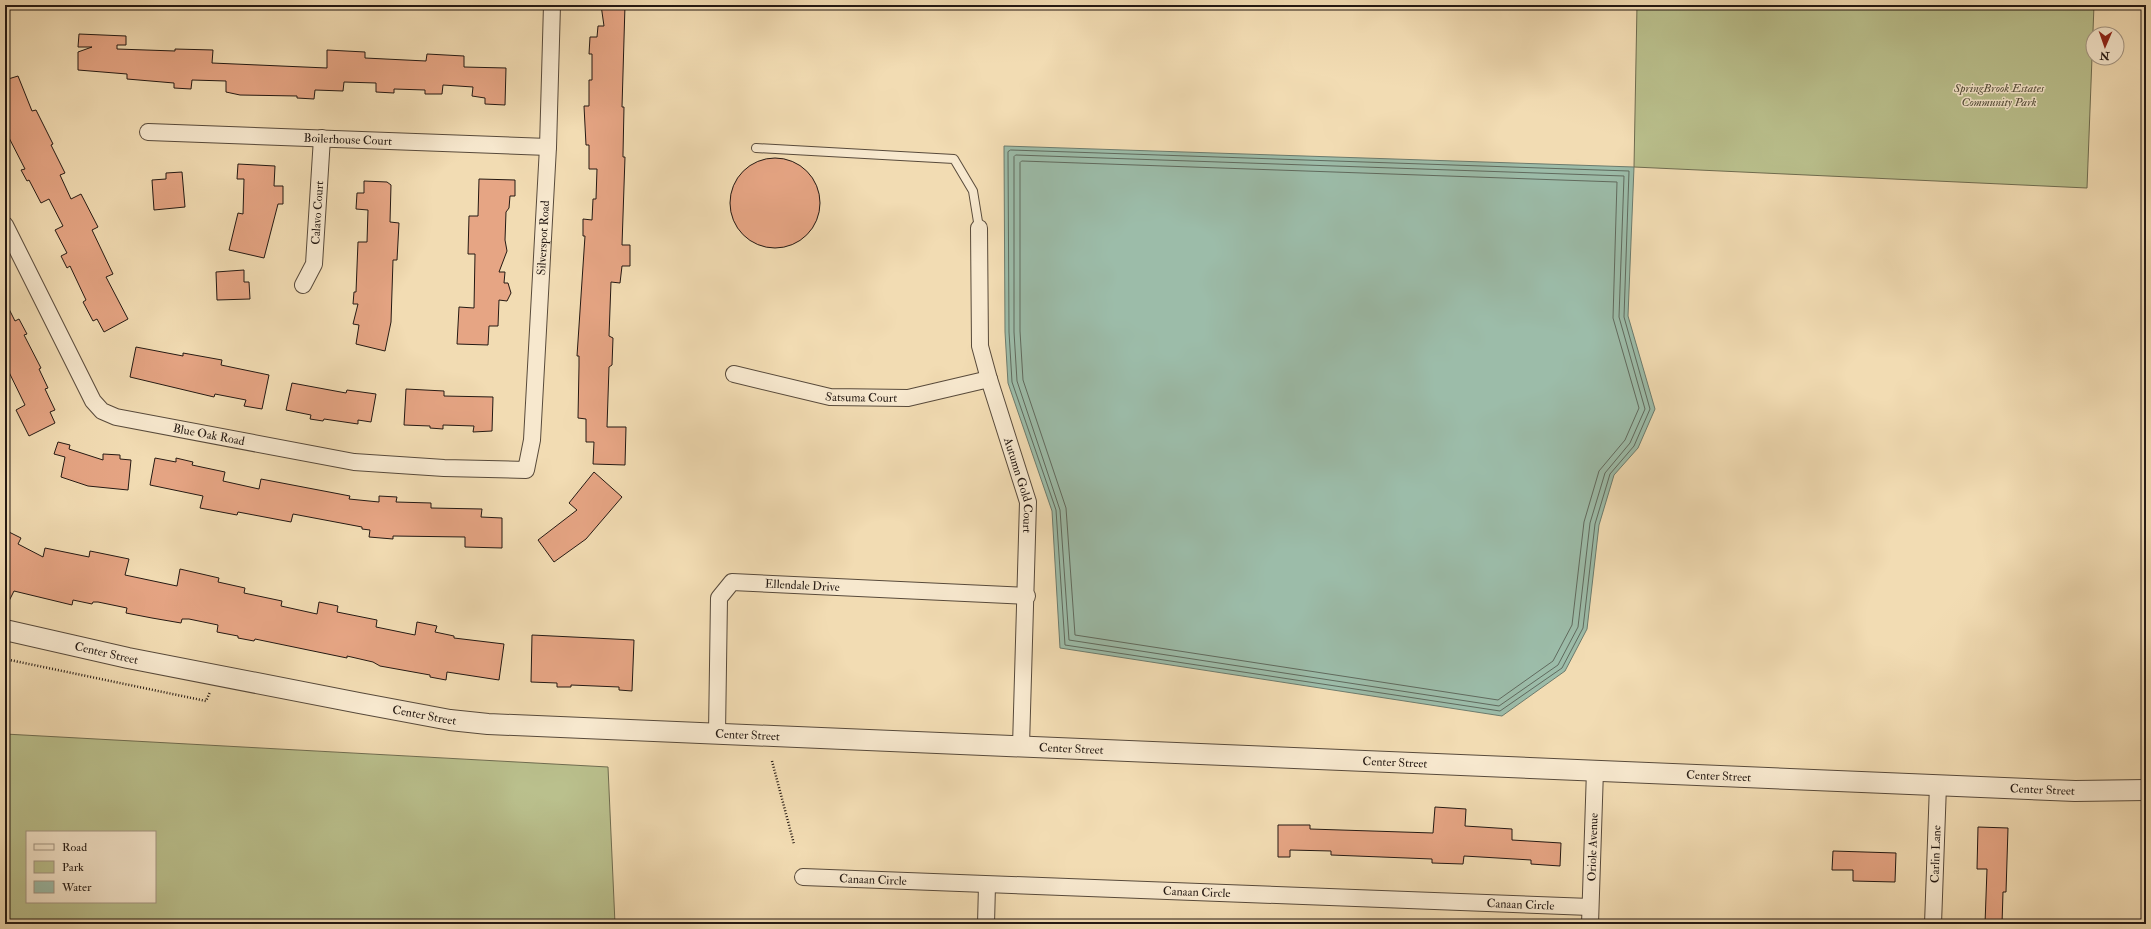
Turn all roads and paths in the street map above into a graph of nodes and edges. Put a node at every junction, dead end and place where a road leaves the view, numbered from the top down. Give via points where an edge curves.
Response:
1 (552, 5) edge
2 (148, 132) dead end
3 (322, 138) junction
4 (548, 147) junction
5 (756, 148) dead end
6 (5, 225) edge
7 (979, 228) joint
8 (303, 285) dead end
9 (734, 374) dead end
10 (989, 379) junction
11 (526, 470) joint
12 (1027, 596) junction
13 (5, 630) edge
14 (5, 659) edge
15 (211, 690) dead end
16 (717, 733) junction
17 (1021, 746) junction
18 (772, 761) dead end
19 (1595, 770) junction
20 (1938, 785) junction
21 (2146, 790) edge
22 (794, 844) dead end
23 (803, 877) dead end
24 (987, 885) junction
25 (1590, 907) junction
26 (986, 924) edge
27 (1590, 924) edge
28 (1933, 924) edge

1 - 4 street, Silverspot Road
2 - 3 street, Boilerhouse Court
3 - 4 street, Boilerhouse Court
3 - 8 street, Calavo Court via 314,264
4 - 11 street, Silverspot Road via 532,440
5 - 7 lane via 954,159 974,191
6 - 11 street, Blue Oak Road via 93,401 102,411 116,417 354,462
7 - 10 street, Autumn Gold Court via 980,346
9 - 10 street, Satsuma Court via 830,397 908,398
10 - 12 street, Autumn Gold Court via 1028,502
12 - 16 street, Ellendale Drive via 732,582 719,598
12 - 17 street, Autumn Gold Court
13 - 16 street, Center Street via 128,658 450,720 488,724
14 - 15 path via 206,701
16 - 17 street, Center Street
17 - 19 street, Center Street
18 - 22 path
19 - 20 street, Center Street
19 - 25 street, Oriole Avenue
20 - 21 street, Center Street via 2075,791
20 - 28 street, Carlin Lane
23 - 24 street, Canaan Circle
24 - 25 street, Canaan Circle
24 - 26 street
25 - 27 street, Oriole Avenue

